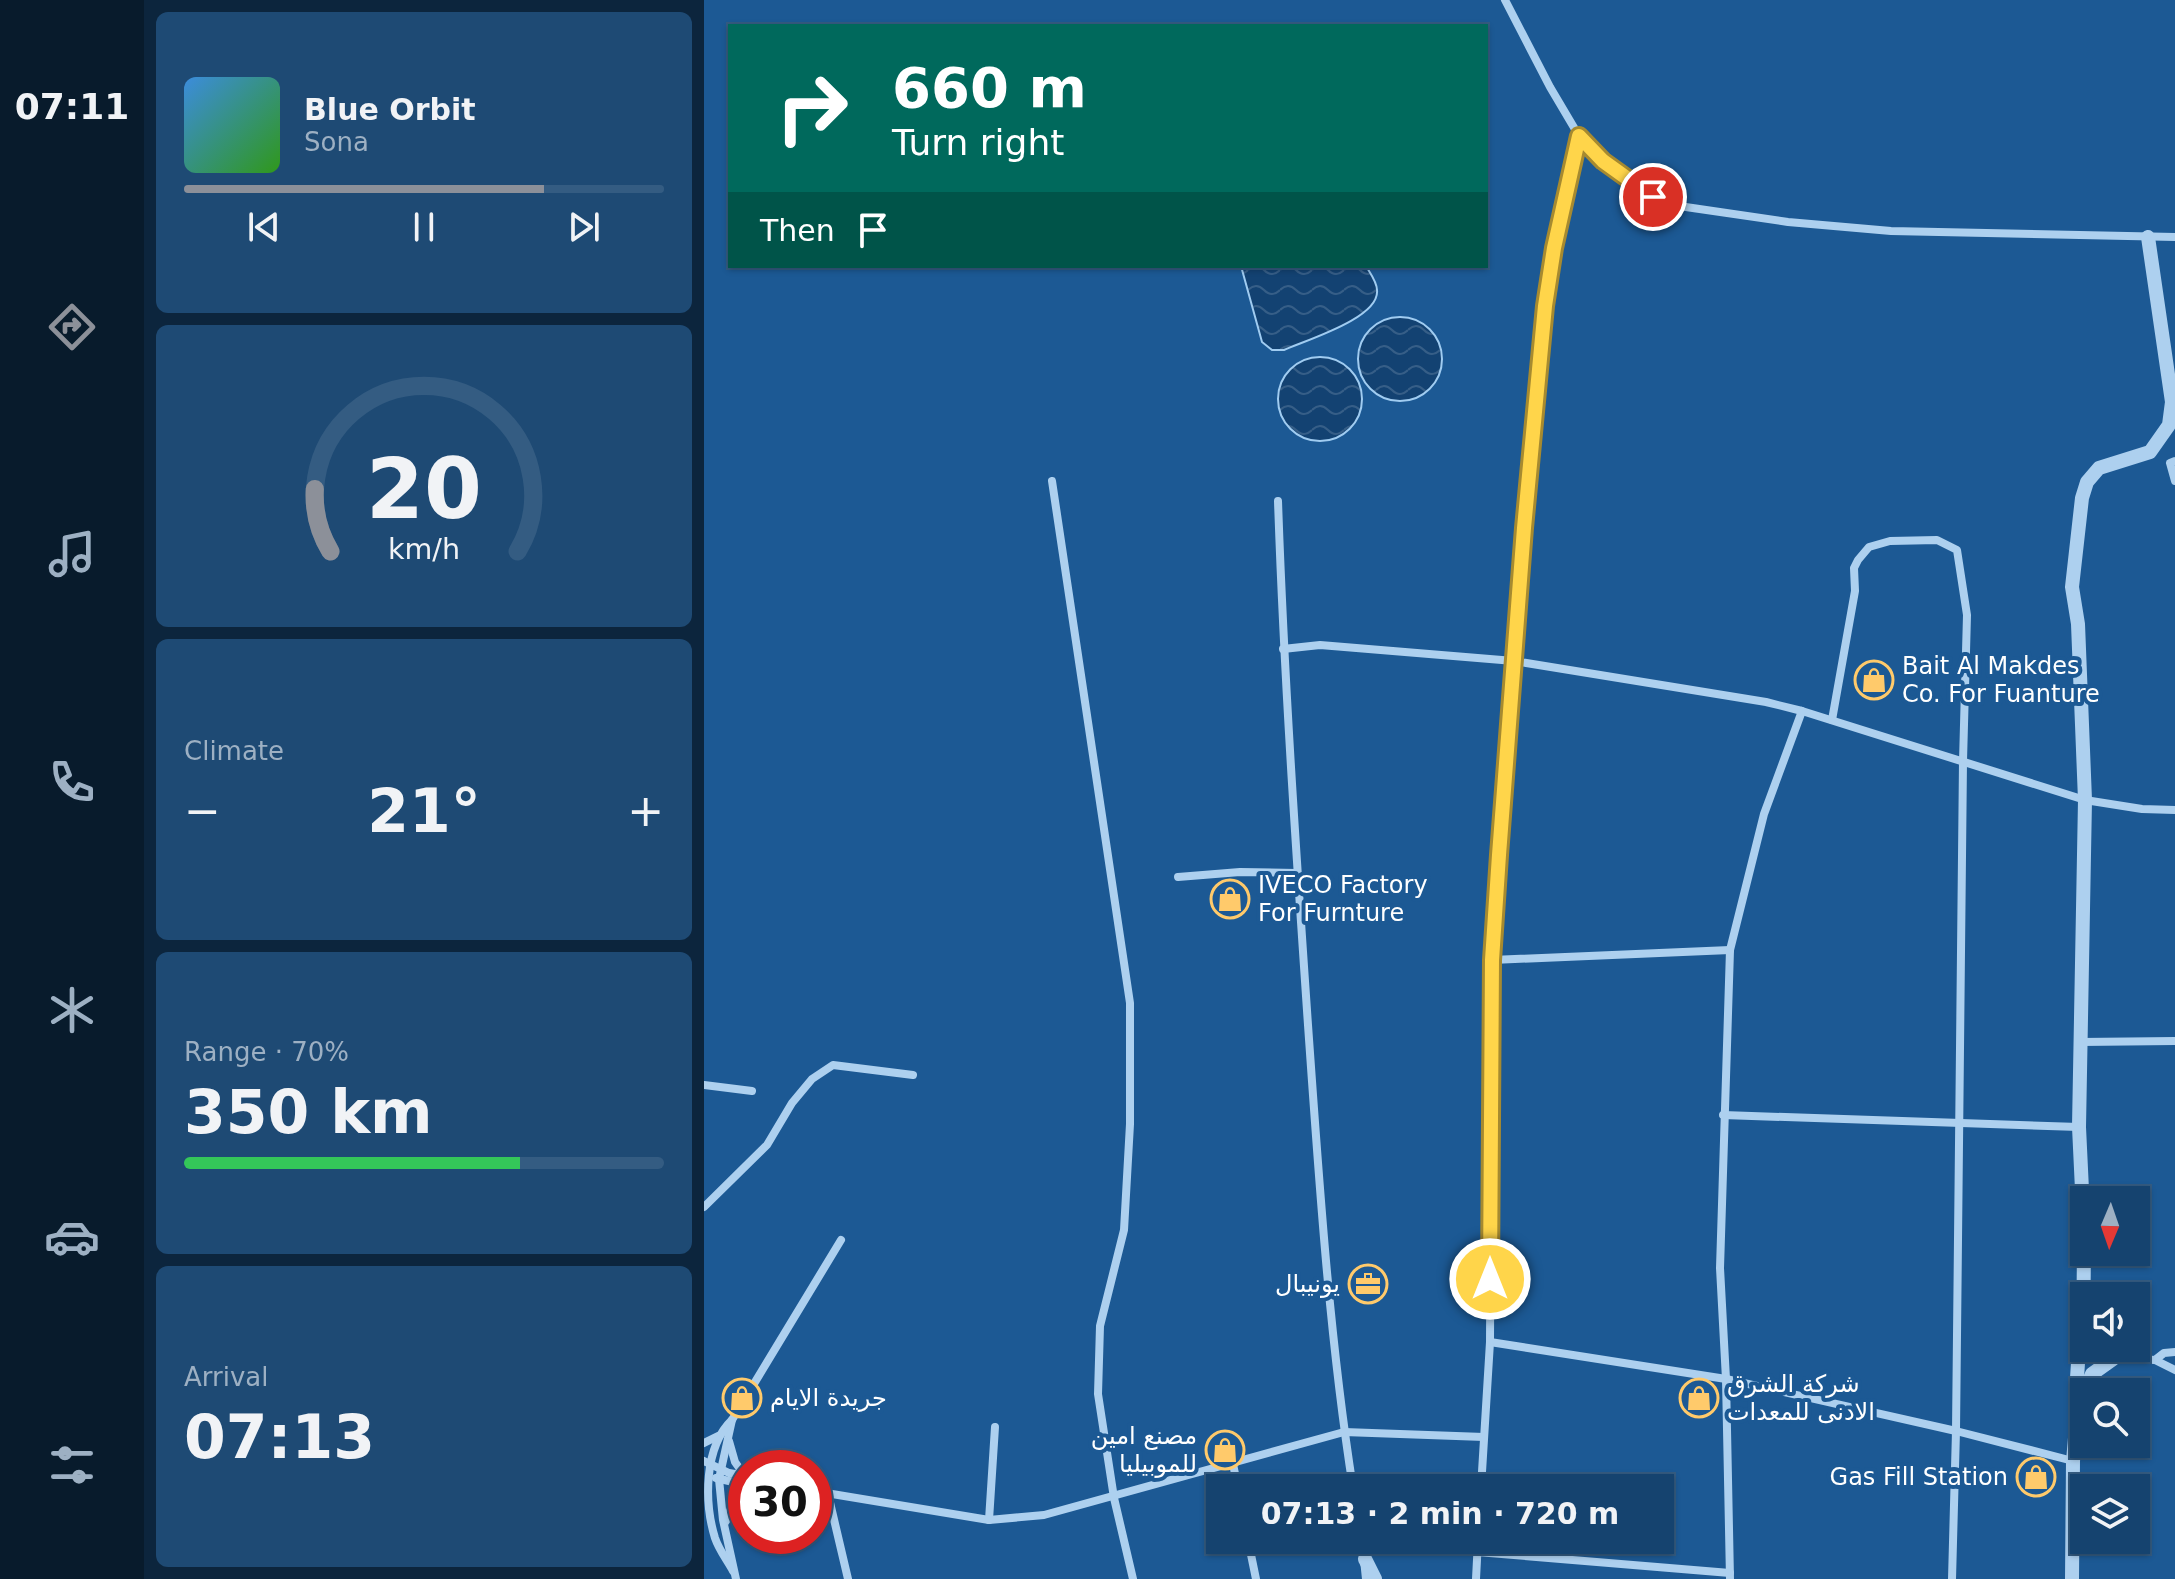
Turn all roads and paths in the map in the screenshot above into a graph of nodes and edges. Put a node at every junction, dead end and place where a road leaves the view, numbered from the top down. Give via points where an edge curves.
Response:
1 (1505, 0) edge
2 (1579, 136) junction
3 (2148, 237) junction
4 (2175, 237) edge
5 (2175, 461) edge
6 (1052, 481) dead end
7 (2175, 481) edge
8 (1278, 501) dead end
9 (1283, 649) junction
10 (1514, 661) junction
11 (1802, 711) junction
12 (1832, 720) junction
13 (1963, 761) junction
14 (2085, 800) junction
15 (2175, 810) edge
16 (1296, 873) junction
17 (1178, 877) dead end
18 (1730, 950) junction
19 (1492, 960) junction
20 (2175, 1041) edge
21 (2079, 1042) junction
22 (913, 1075) dead end
23 (704, 1085) edge
24 (752, 1091) dead end
25 (1723, 1115) junction
26 (1960, 1125) junction
27 (2079, 1127) junction
28 (2082, 1186) edge
29 (704, 1207) edge
30 (841, 1240) dead end
31 (1490, 1342) junction
32 (2175, 1352) edge
33 (2150, 1360) edge
34 (2155, 1360) junction
35 (2175, 1370) edge
36 (1726, 1379) junction
37 (732, 1420) junction
38 (995, 1427) dead end
39 (1956, 1431) junction
40 (1344, 1432) junction
41 (719, 1435) junction
42 (1484, 1437) junction
43 (729, 1440) junction
44 (704, 1443) edge
45 (732, 1450) edge
46 (2073, 1458) edge
47 (2073, 1461) junction
48 (707, 1462) edge
49 (1233, 1464) junction
50 (720, 1469) junction
51 (728, 1471) edge
52 (1235, 1474) edge
53 (1351, 1474) edge
54 (1482, 1474) edge
55 (706, 1475) edge
56 (719, 1479) junction
57 (728, 1482) edge
58 (832, 1495) edge
59 (1114, 1498) junction
60 (704, 1502) edge
61 (832, 1511) edge
62 (728, 1513) edge
63 (710, 1516) junction
64 (989, 1520) junction
65 (724, 1526) junction
66 (1251, 1554) edge
67 (1364, 1554) edge
68 (1477, 1554) edge
69 (1498, 1554) edge
70 (1365, 1559) junction
71 (735, 1575) edge
72 (1730, 1576) edge
73 (848, 1579) edge
74 (1133, 1579) edge
75 (1256, 1579) edge
76 (1366, 1579) edge
77 (1375, 1579) edge
78 (1476, 1579) edge
79 (1952, 1579) edge
80 (2072, 1579) edge

1 - 2 street
2 - 3 street via 1603,161 1653,197 1690,209 1891,231
2 - 10 street via 1545,306
3 - 4 street
3 - 14 street via 2172,402 2169,425 2150,452 2099,468 2082,498 2072,587
5 - 7 street via 2170,463
6 - 59 street via 1130,1003 1124,1230 1100,1326 1098,1381
8 - 9 street
9 - 10 street via 1320,645
9 - 16 street
10 - 11 street
10 - 19 street
11 - 12 street
11 - 18 street via 1764,814
12 - 13 street
12 - 13 street via 1858,560 1869,547 1890,541 1937,540 1957,550 1967,615
13 - 14 street
13 - 26 street
14 - 15 street
14 - 21 street
16 - 17 street
16 - 40 street
18 - 19 street
18 - 25 street
19 - 31 street
20 - 21 street
21 - 27 street
22 - 29 street via 833,1065 812,1079 767,1145
23 - 24 street
25 - 26 street
25 - 36 street via 1720,1268
26 - 27 street
26 - 39 street
27 - 28 street
30 - 37 street
31 - 36 street
31 - 42 street
32 - 34 street
33 - 34 street
34 - 35 street
36 - 39 street
36 - 72 street
37 - 41 street
37 - 43 street
38 - 64 street
39 - 47 street
39 - 79 street
40 - 42 street
40 - 49 street
40 - 53 street
41 - 44 street
41 - 48 street
42 - 54 street
43 - 45 street
43 - 50 street
46 - 47 street
47 - 80 street
48 - 50 street
48 - 55 street
49 - 52 street
49 - 59 street
50 - 51 street
50 - 56 street
55 - 56 street
55 - 63 street
56 - 57 street
56 - 65 street
58 - 64 street
59 - 64 street via 1044,1515
59 - 74 street
60 - 63 street
61 - 73 street
62 - 65 street
63 - 71 street via 716,1542
65 - 71 street
66 - 75 street
67 - 70 street
68 - 78 street
69 - 72 street
70 - 76 street
70 - 77 street

